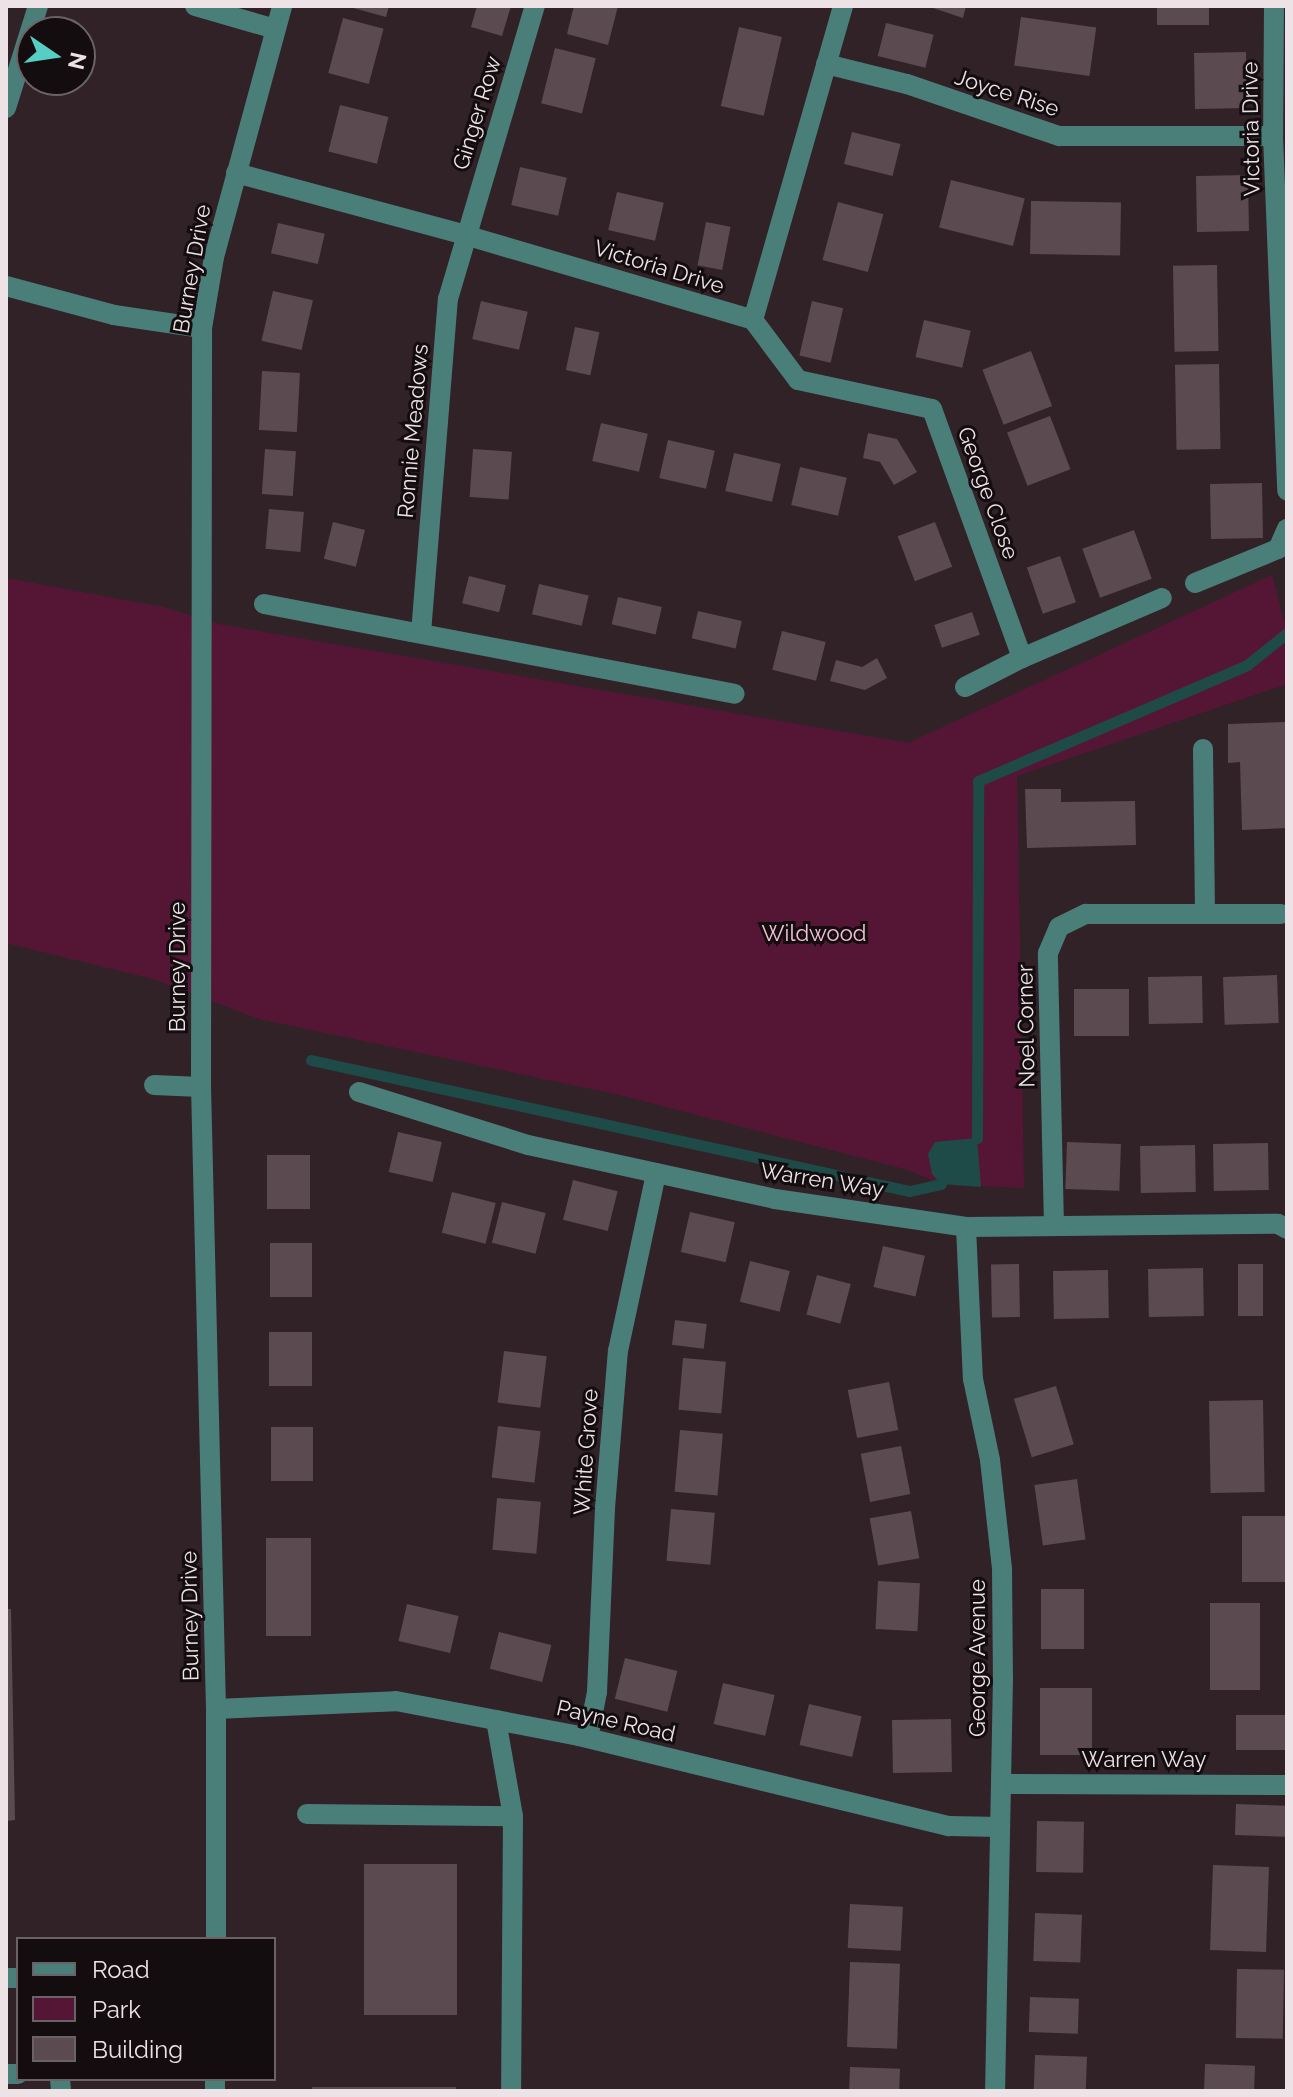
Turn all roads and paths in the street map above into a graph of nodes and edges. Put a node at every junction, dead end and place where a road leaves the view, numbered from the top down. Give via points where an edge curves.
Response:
1 (38, 6) edge
2 (195, 6) edge
3 (282, 6) edge
4 (535, 6) edge
5 (843, 6) edge
6 (1274, 6) edge
7 (275, 29) junction
8 (826, 64) junction
9 (6, 108) edge
10 (1273, 136) junction
11 (236, 173) junction
12 (465, 235) junction
13 (6, 286) edge
14 (753, 320) junction
15 (202, 328) junction
16 (1287, 491) edge
17 (1287, 529) edge
18 (1195, 583) dead end
19 (1162, 598) dead end
20 (264, 604) dead end
21 (421, 633) junction
22 (1022, 658) junction
23 (965, 687) dead end
24 (734, 694) dead end
25 (1203, 749) dead end
26 (1205, 914) junction
27 (1281, 914) dead end
28 (154, 1085) dead end
29 (201, 1087) junction
30 (359, 1092) dead end
31 (656, 1173) junction
32 (1054, 1226) junction
33 (966, 1227) junction
34 (1287, 1229) edge
35 (216, 1709) junction
36 (496, 1720) junction
37 (588, 1738) junction
38 (1001, 1784) junction
39 (1287, 1785) edge
40 (307, 1814) dead end
41 (513, 1816) junction
42 (1000, 1827) junction
43 (216, 1937) edge
44 (511, 2091) edge
45 (995, 2091) edge

1 - 9 street
2 - 7 street
3 - 7 street, Burney Drive
4 - 12 street, Ginger Row
5 - 8 street
6 - 10 street, Victoria Drive
7 - 11 street, Burney Drive
8 - 10 street, Joyce Rise via 907,84 1059,136
8 - 14 street
10 - 16 street, Victoria Drive
11 - 12 street, Victoria Drive
11 - 15 street, Burney Drive
12 - 14 street, Victoria Drive
12 - 21 street, Ronnie Meadows via 448,299
13 - 15 street via 114,315
14 - 22 street, George Close via 798,380 932,409
15 - 29 street, Burney Drive
17 - 18 street via 1278,549
19 - 22 street
20 - 21 street
21 - 24 street
22 - 23 street
25 - 26 street
26 - 27 street, Noel Corner
26 - 32 street, Noel Corner via 1086,914 1059,927 1048,953
28 - 29 street
29 - 35 street, Burney Drive
30 - 31 street, Warren Way via 528,1145
31 - 33 street, Warren Way via 775,1199
31 - 37 street, White Grove via 618,1351 597,1692
32 - 33 street, Warren Way
32 - 34 street, Warren Way via 1278,1224
33 - 38 street, George Avenue via 973,1379 990,1460 1002,1569
35 - 36 street, Payne Road via 396,1701
35 - 43 street, Burney Drive
36 - 37 street, Payne Road
36 - 41 street
37 - 42 street, Payne Road via 949,1826
38 - 39 street, Warren Way
38 - 42 street, George Avenue
40 - 41 street
41 - 44 street
42 - 45 street, George Avenue

